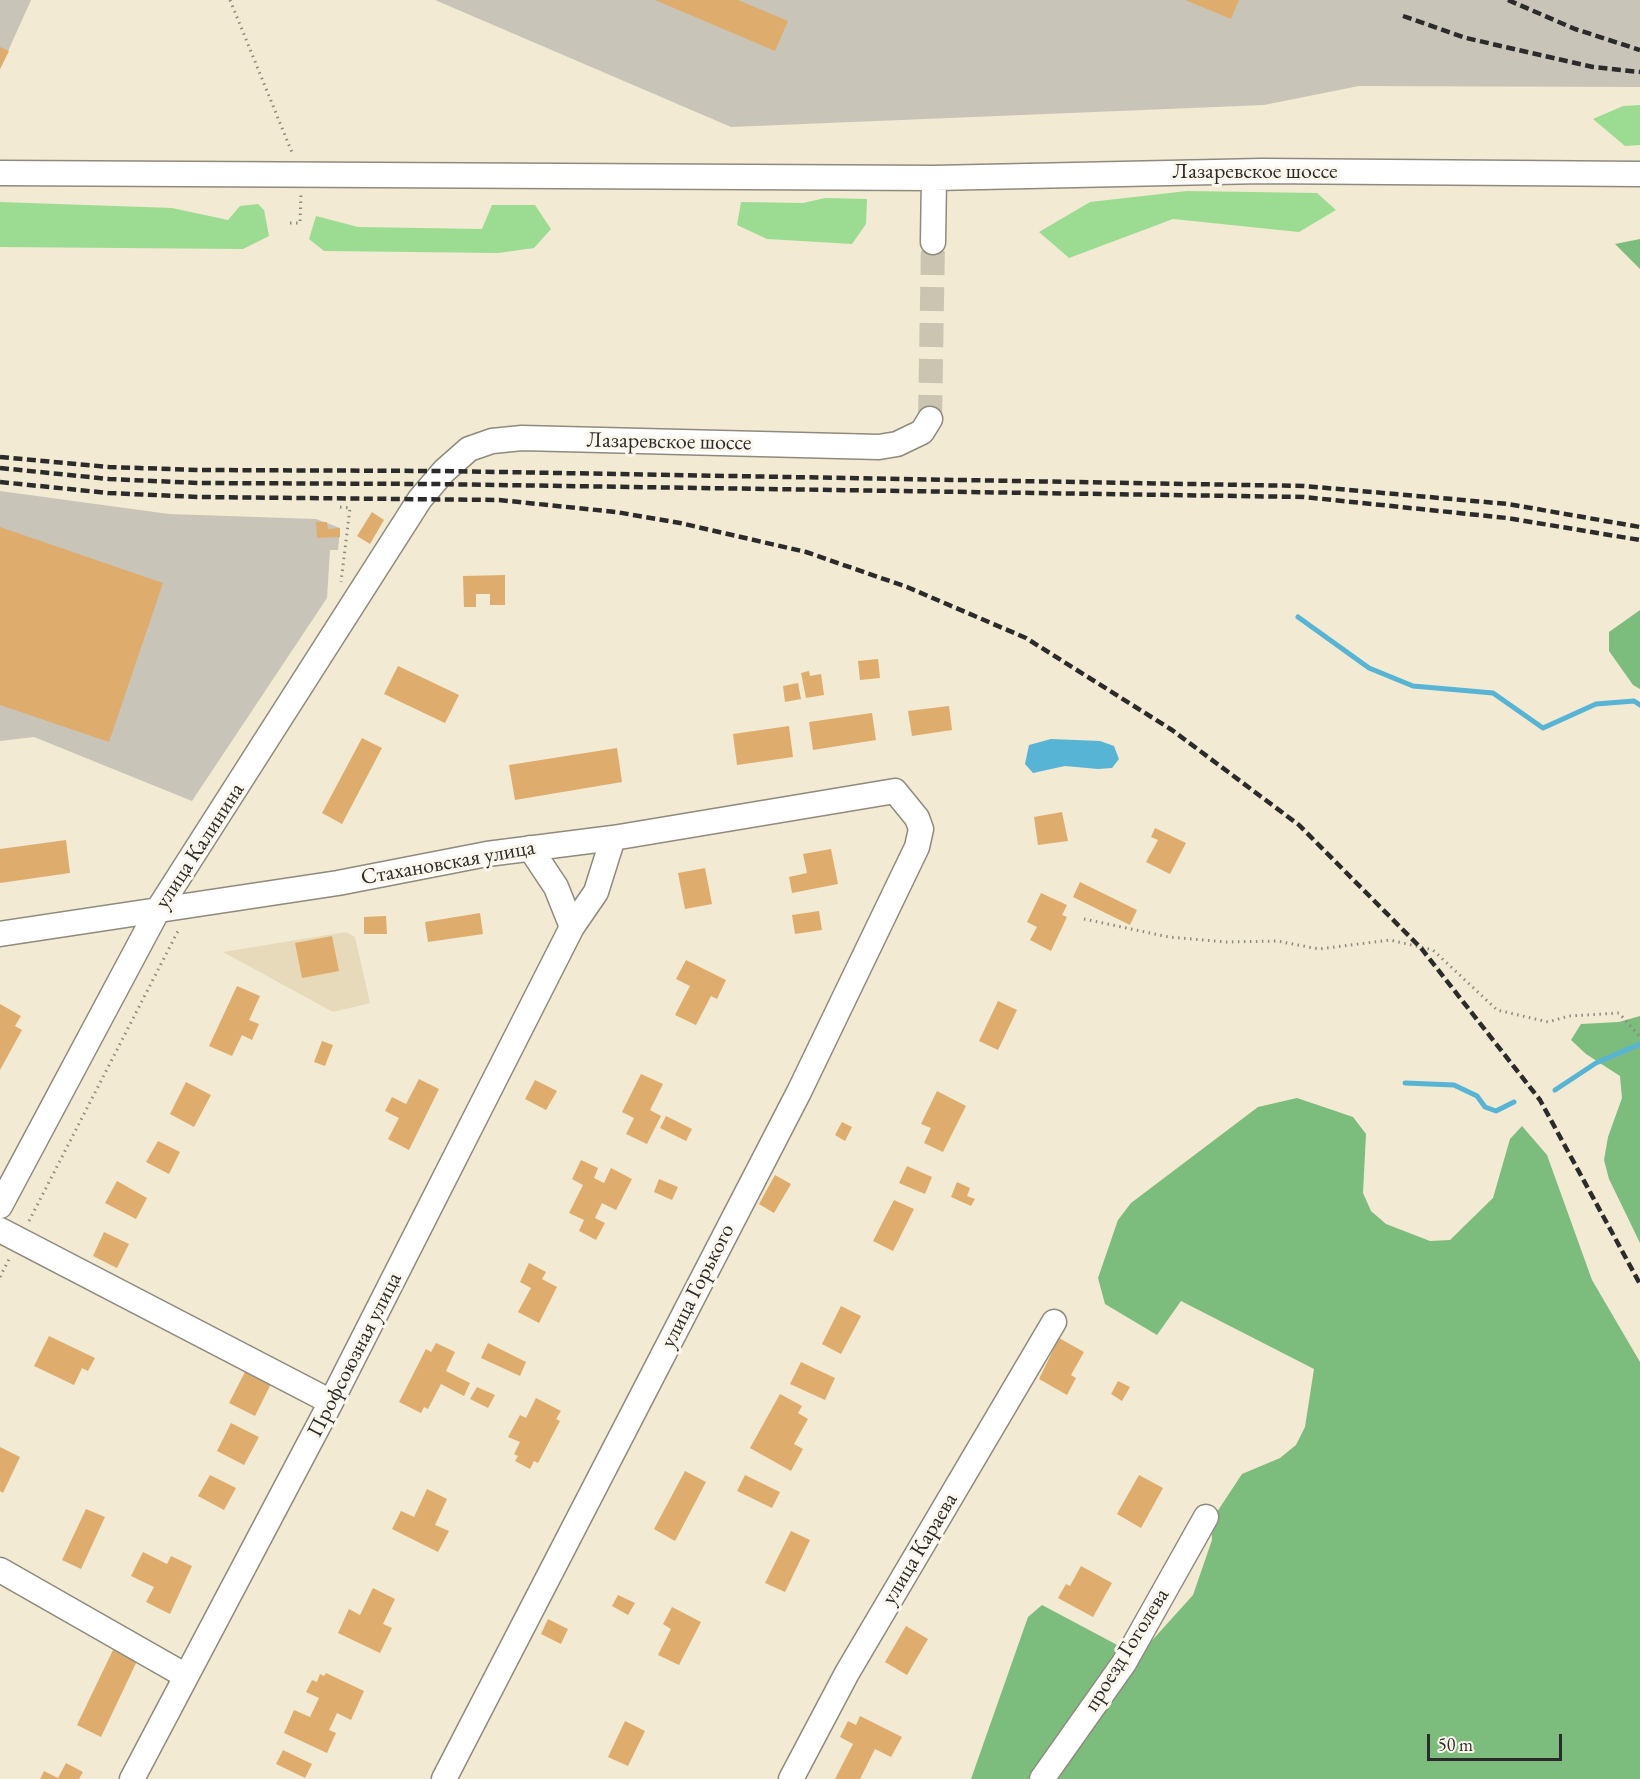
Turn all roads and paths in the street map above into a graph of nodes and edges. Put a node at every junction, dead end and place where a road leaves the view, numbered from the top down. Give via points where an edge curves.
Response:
1 (230, 0) edge
2 (0, 173) edge
3 (301, 174) junction
4 (1640, 174) edge
5 (934, 178) junction
6 (290, 223) dead end
7 (933, 242) tunnel mouth
8 (930, 419) dead end
9 (420, 499) joint
10 (340, 507) dead end
11 (341, 585) dead end
12 (895, 791) joint
13 (613, 838) junction
14 (530, 848) junction
15 (159, 909) junction
16 (1084, 919) dead end
17 (572, 927) junction
18 (179, 929) dead end
19 (0, 934) edge
20 (1640, 1037) edge
21 (0, 1206) edge
22 (9, 1235) edge
23 (0, 1277) edge
24 (1054, 1322) dead end
25 (331, 1402) junction
26 (1206, 1517) dead end
27 (0, 1570) edge
28 (186, 1676) junction
29 (132, 1779) edge
30 (444, 1779) edge
31 (791, 1779) edge
32 (1042, 1779) edge

1 - 3 path
2 - 3 street, Лазаревское шоссе
3 - 5 street, Лазаревское шоссе
3 - 6 path via 300,224
4 - 5 street, Лазаревское шоссе via 1262,171
5 - 7 street
8 - 9 street, Лазаревское шоссе via 922,432 897,444 879,447 522,438 492,441 469,449
9 - 15 street, улица Калинина
10 - 11 path via 350,508
12 - 13 street, Стахановская улица
12 - 30 street, улица Горького via 917,818 921,829 917,847 799,1092
13 - 14 street, Стахановская улица
13 - 17 street, Профсоюзная улица via 596,892
14 - 15 street, Стахановская улица via 338,883
14 - 17 street via 556,887
15 - 19 street, Стахановская улица
15 - 21 street, улица Калинина
16 - 20 path via 1169,937 1277,941 1319,949 1390,940 1434,950 1497,1010 1548,1022 1569,1016 1619,1013
17 - 25 street, Профсоюзная улица
18 - 22 path
22 - 23 path
22 - 25 street
24 - 31 street, улица Караева via 846,1673
25 - 28 street, Профсоюзная улица
26 - 32 street, проезд Гоголева via 1124,1663
27 - 28 street
28 - 29 street, Профсоюзная улица

